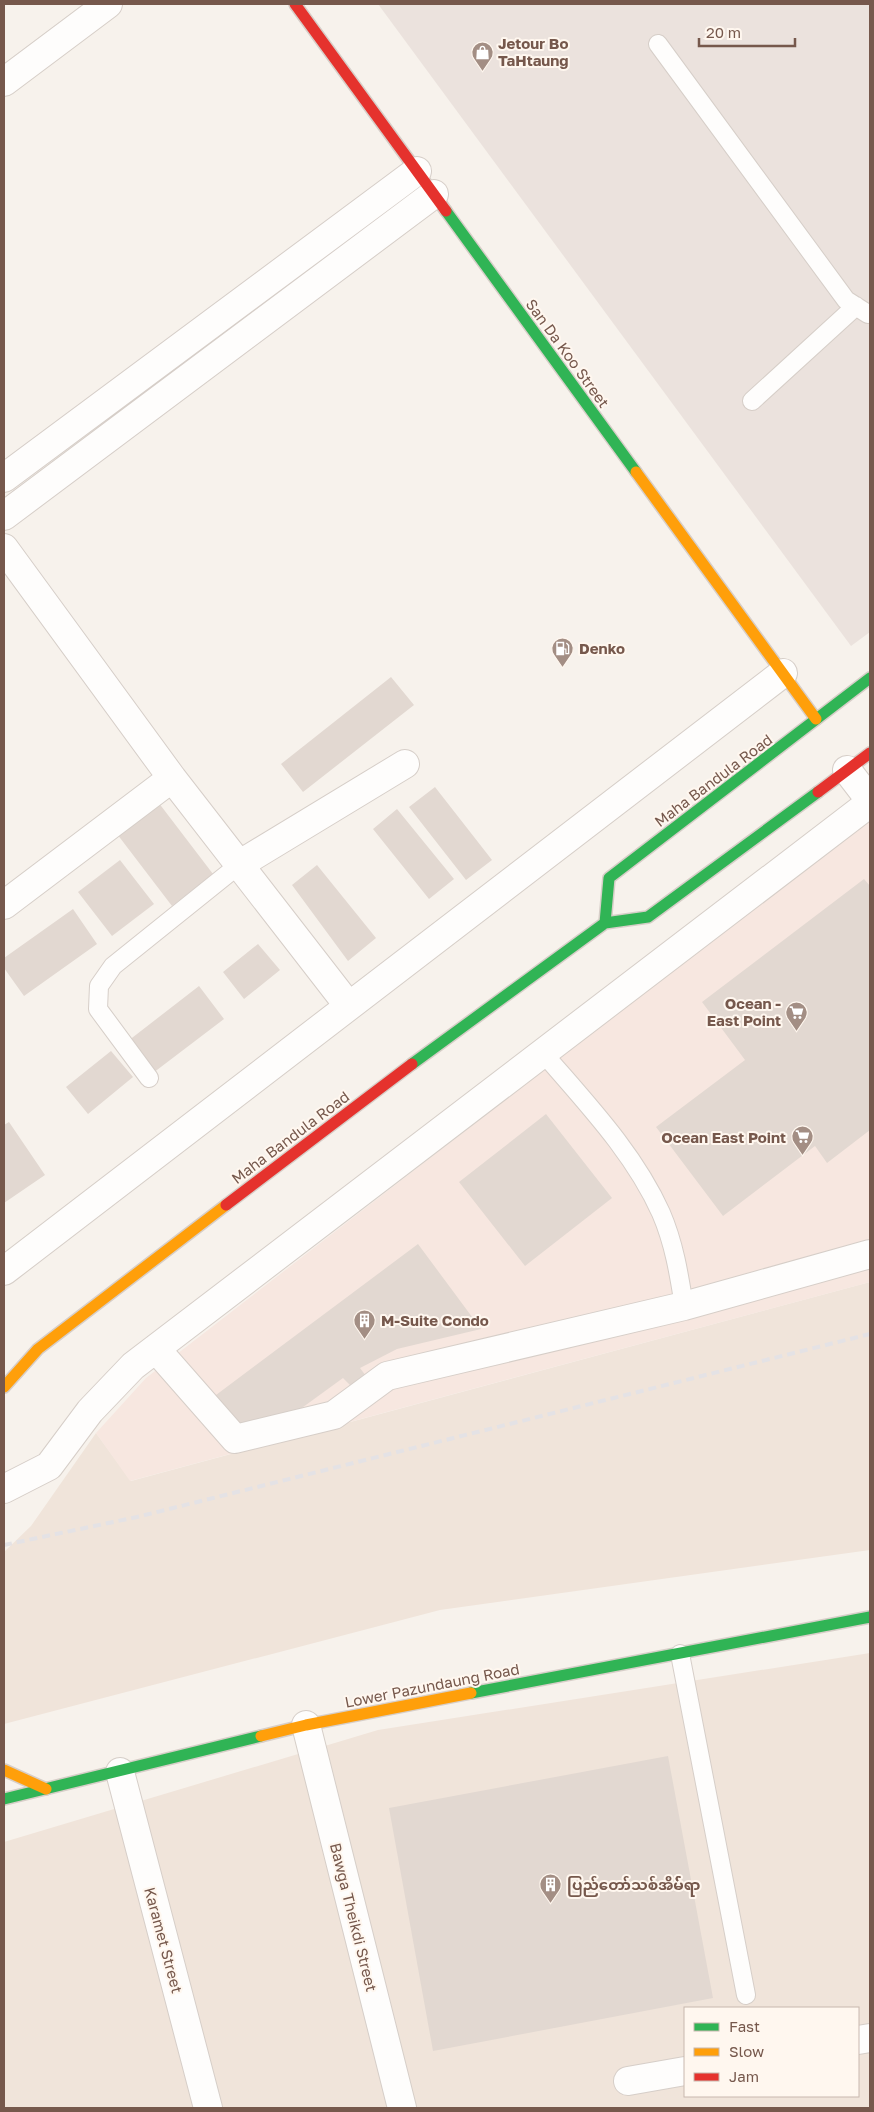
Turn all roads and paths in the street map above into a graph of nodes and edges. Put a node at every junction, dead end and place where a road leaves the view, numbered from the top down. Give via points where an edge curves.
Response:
1 (108, 4) edge
2 (295, 4) edge
3 (658, 44) dead end
4 (4, 82) edge
5 (417, 171) junction
6 (434, 194) junction
7 (863, 310) edge
8 (187, 342) junction
9 (206, 365) junction
10 (752, 401) dead end
11 (4, 478) edge
12 (4, 516) edge
13 (4, 548) edge
14 (783, 673) junction
15 (870, 678) edge
16 (816, 719) junction
17 (870, 753) edge
18 (405, 764) dead end
19 (847, 770) junction
20 (172, 778) junction
21 (870, 801) edge
22 (240, 864) junction
23 (4, 904) edge
24 (605, 922) junction
25 (348, 1006) junction
26 (544, 1054) junction
27 (149, 1078) dead end
28 (870, 1254) edge
29 (4, 1271) edge
30 (684, 1306) junction
31 (156, 1349) junction
32 (4, 1387) edge
33 (4, 1489) edge
34 (870, 1617) edge
35 (680, 1654) junction
36 (306, 1725) junction
37 (4, 1770) edge
38 (120, 1772) junction
39 (46, 1789) junction
40 (4, 1799) edge
41 (746, 1995) dead end
42 (684, 2071) edge
43 (628, 2081) dead end
44 (208, 2108) edge
45 (402, 2108) edge

1 - 4 street
2 - 5 main road, San Da Koo Street
3 - 7 lane via 846,300
5 - 6 main road, San Da Koo Street
5 - 8 street
6 - 9 street
6 - 14 main road, San Da Koo Street
7 - 10 lane
8 - 9 street
8 - 11 street
9 - 12 street
13 - 20 street
14 - 16 main road, San Da Koo Street
14 - 25 street
15 - 16 main road, Maha Bandula Road
16 - 24 main road, Maha Bandula Road via 609,878
17 - 19 main road, Maha Bandula Road
18 - 22 street
19 - 21 street
19 - 24 main road, Maha Bandula Road via 648,917
20 - 22 street
20 - 23 street
21 - 26 street
22 - 25 street
22 - 27 lane via 113,966 99,986 98,1009
24 - 32 main road, Maha Bandula Road via 393,1078 38,1349
25 - 29 street
26 - 30 lane via 608,1129 645,1181 662,1214 675,1254
26 - 31 street
28 - 30 street
30 - 31 street via 387,1376 334,1415 235,1439
31 - 33 street via 133,1366 90,1411 49,1466
34 - 35 main road, Lower Pazundaung Road
35 - 36 main road, Lower Pazundaung Road
35 - 41 lane
36 - 38 main road, Lower Pazundaung Road
36 - 45 street, Bawga Theikdi Street
37 - 39 main road
38 - 39 main road, Lower Pazundaung Road
38 - 44 street, Karamet Street
39 - 40 main road, Lower Pazundaung Road
42 - 43 street

